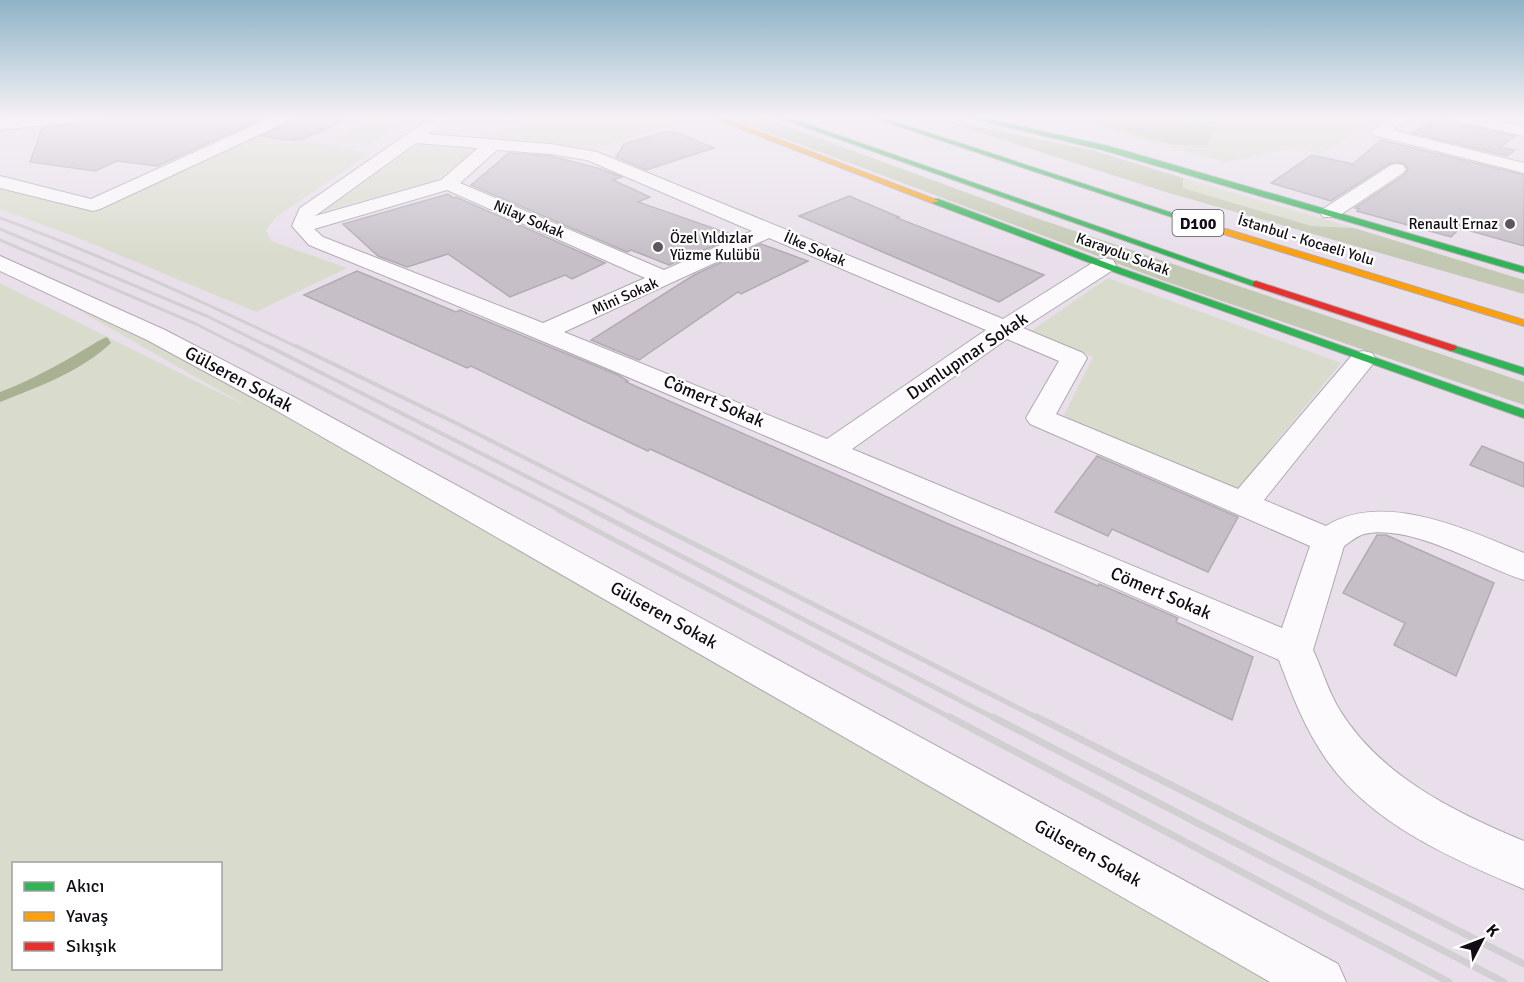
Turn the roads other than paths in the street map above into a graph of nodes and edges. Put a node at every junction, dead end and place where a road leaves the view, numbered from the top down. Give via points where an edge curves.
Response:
1 (185, 163) edge
2 (376, 163) edge
3 (472, 163) edge
4 (608, 163) edge
5 (835, 163) edge
6 (909, 163) edge
7 (953, 163) edge
8 (1012, 163) edge
9 (1057, 163) edge
10 (1156, 163) edge
11 (1503, 163) edge
12 (1524, 168) edge
13 (1397, 169) dead end
14 (1000, 179) dead end
15 (0, 182) edge
16 (448, 184) junction
17 (1330, 213) junction
18 (302, 226) junction
19 (770, 230) junction
20 (1269, 230) dead end
21 (0, 263) edge
22 (1105, 265) junction
23 (1524, 270) edge
24 (664, 279) junction
25 (1524, 323) edge
26 (1006, 328) junction
27 (546, 331) junction
28 (1363, 359) junction
29 (1524, 372) edge
30 (1524, 414) edge
31 (831, 450) junction
32 (1243, 504) junction
33 (1329, 540) junction
34 (1524, 567) edge
35 (1294, 650) junction
36 (1524, 865) edge
37 (1320, 982) edge

1 - 15 street via 93,205
2 - 18 street via 307,212
3 - 16 street
4 - 19 street, İlke Sokak
5 - 22 main road, Karayolu Sokak
6 - 29 main road via 1218,272
7 - 14 main road
8 - 25 main road, İstanbul - Kocaeli Yolu / D100
9 - 20 main road, D100
10 - 17 main road
11 - 12 street
13 - 17 street
16 - 18 street
16 - 24 street, Nilay Sokak
17 - 23 main road
18 - 27 street, Cömert Sokak via 316,241
19 - 24 street, Mini Sokak
19 - 26 street, İlke Sokak
21 - 37 street, Gülseren Sokak via 156,335 273,397
22 - 26 street, Dumlupınar Sokak
22 - 28 main road, Karayolu Sokak
24 - 27 street, Mini Sokak
26 - 31 street, Dumlupınar Sokak
26 - 32 street, İlke Sokak via 1074,358 1040,418
27 - 31 street, Cömert Sokak
28 - 30 main road, Karayolu Sokak
28 - 32 street
31 - 35 street, Cömert Sokak
32 - 33 street
33 - 34 street via 1360,523 1386,523 1450,538
33 - 35 street
35 - 36 street via 1327,724 1351,757 1380,785 1470,842

